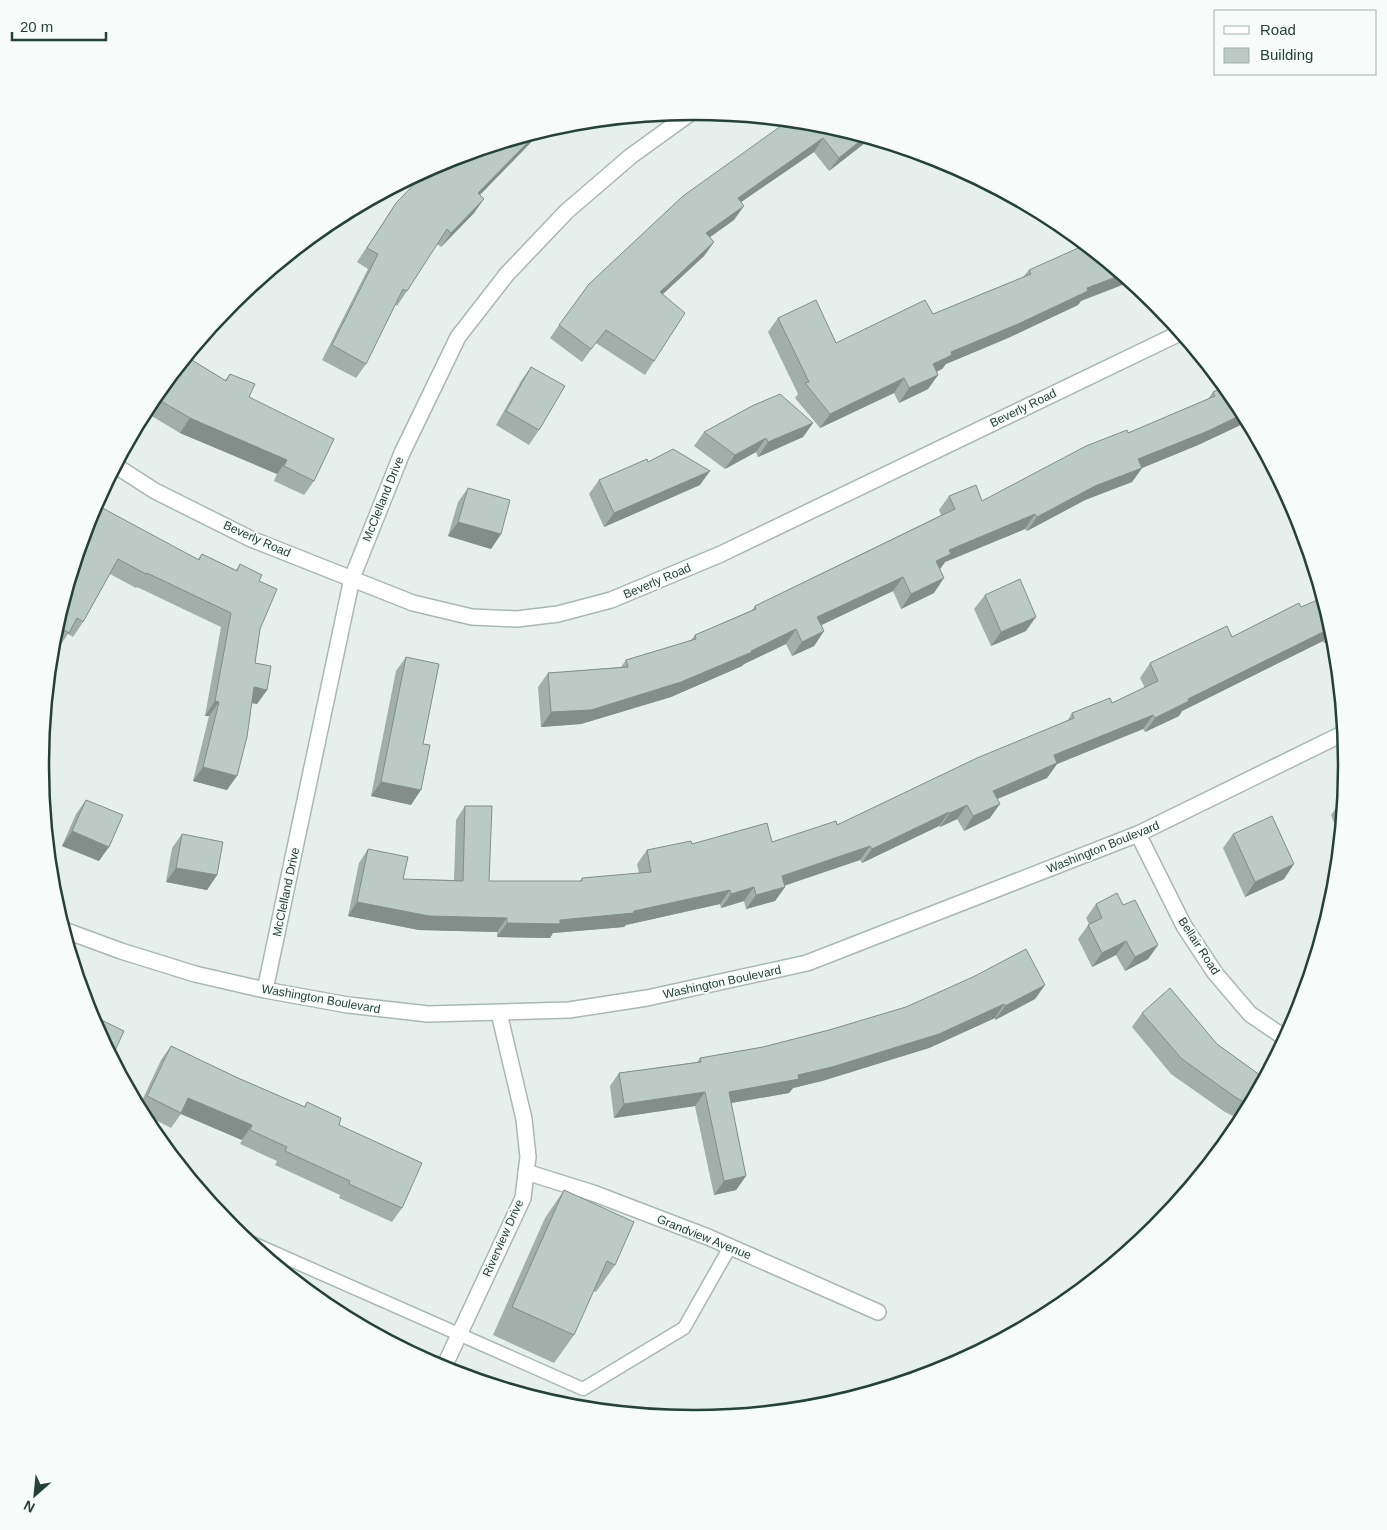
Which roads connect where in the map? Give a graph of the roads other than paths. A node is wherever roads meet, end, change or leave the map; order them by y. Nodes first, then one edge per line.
1 (680, 121) edge
2 (1174, 336) edge
3 (121, 469) edge
4 (352, 578) junction
5 (1337, 736) edge
6 (1138, 834) junction
7 (71, 933) edge
8 (265, 990) junction
9 (499, 1013) junction
10 (1279, 1034) edge
11 (526, 1172) junction
12 (730, 1247) junction
13 (268, 1250) edge
14 (878, 1312) dead end
15 (460, 1334) junction
16 (447, 1361) edge

1 - 4 street, McClelland Drive
2 - 4 street, Beverly Road
3 - 4 street, Beverly Road
4 - 8 street, McClelland Drive
5 - 6 street, Washington Boulevard
6 - 9 street, Washington Boulevard
6 - 10 street, Bellair Road
7 - 8 street, Washington Boulevard
8 - 9 street, Washington Boulevard
9 - 11 street, Riverview Drive
11 - 12 street, Grandview Avenue
11 - 15 street, Riverview Drive
12 - 14 street, Grandview Avenue
12 - 15 lane
13 - 15 lane
15 - 16 street, Riverview Drive

